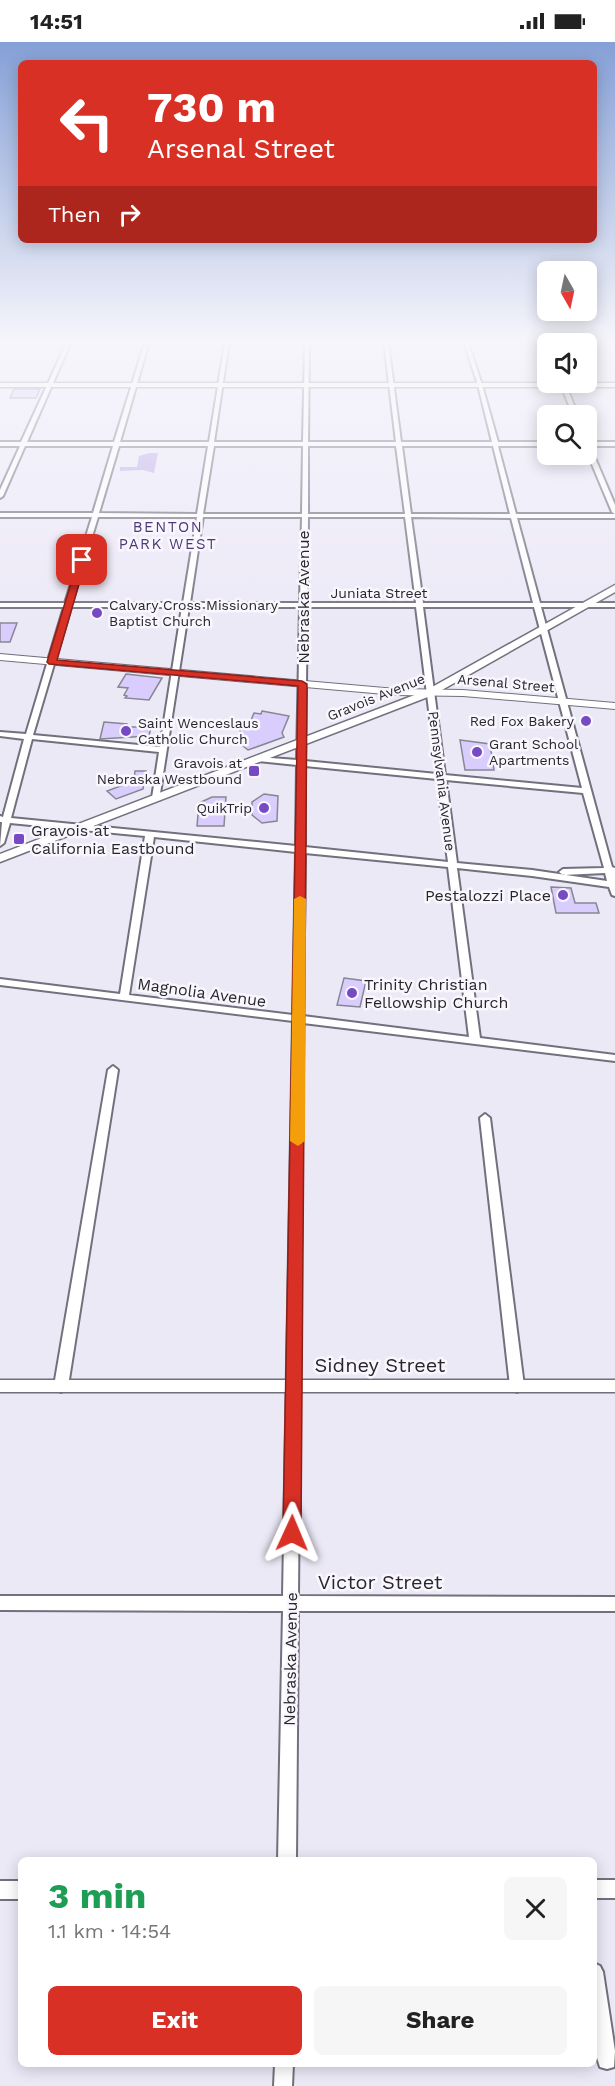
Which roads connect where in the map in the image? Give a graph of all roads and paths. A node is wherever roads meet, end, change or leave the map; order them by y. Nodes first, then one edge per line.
1 (26, 437) edge
2 (119, 437) edge
3 (212, 437) edge
4 (305, 437) edge
5 (398, 437) edge
6 (492, 437) edge
7 (0, 444) edge
8 (23, 444) junction
9 (117, 444) junction
10 (211, 444) junction
11 (305, 444) junction
12 (399, 444) junction
13 (494, 444) junction
14 (537, 444) edge
15 (597, 444) edge
16 (615, 444) edge
17 (595, 465) edge
18 (0, 496) edge
19 (615, 514) edge
20 (0, 515) edge
21 (95, 516) junction
22 (200, 516) junction
23 (304, 516) junction
24 (408, 516) junction
25 (513, 516) junction
26 (615, 588) edge
27 (419, 604) junction
28 (0, 605) edge
29 (69, 605) junction
30 (186, 605) junction
31 (303, 605) junction
32 (537, 605) junction
33 (586, 605) junction
34 (615, 605) edge
35 (543, 629) junction
36 (0, 657) edge
37 (52, 662) junction
38 (175, 673) junction
39 (302, 684) junction
40 (429, 693) junction
41 (562, 701) junction
42 (615, 706) edge
43 (0, 734) edge
44 (29, 736) junction
45 (301, 743) junction
46 (163, 750) junction
47 (258, 759) junction
48 (301, 763) junction
49 (441, 776) junction
50 (587, 791) junction
51 (156, 798) junction
52 (3, 819) edge
53 (80, 827) junction
54 (150, 834) junction
55 (0, 843) edge
56 (300, 850) junction
57 (0, 858) edge
58 (453, 865) junction
59 (612, 870) edge
60 (539, 874) junction
61 (614, 889) edge
62 (0, 982) edge
63 (124, 997) junction
64 (299, 1020) junction
65 (475, 1042) junction
66 (615, 1058) edge
67 (113, 1070) dead end
68 (485, 1118) dead end
69 (0, 1386) edge
70 (61, 1386) junction
71 (294, 1386) junction
72 (517, 1386) junction
73 (615, 1386) edge
74 (0, 1603) edge
75 (291, 1603) junction
76 (615, 1605) edge
77 (287, 1857) edge
78 (597, 1889) edge
79 (615, 1889) edge
80 (0, 1890) edge
81 (18, 1890) edge
82 (597, 1992) edge
83 (607, 2060) dead end
84 (284, 2067) edge
85 (283, 2086) edge

1 - 8 street
2 - 9 street
3 - 10 street
4 - 11 street, Nebraska Avenue
5 - 12 street, Pennsylvania Avenue
6 - 13 street
7 - 8 street
8 - 9 street
8 - 18 street
9 - 10 street
9 - 21 street
10 - 11 street
10 - 22 street
11 - 12 street
11 - 23 street, Nebraska Avenue
12 - 13 street
12 - 24 street, Pennsylvania Avenue
13 - 14 street
13 - 25 street
15 - 16 street
17 - 19 street
19 - 25 street
20 - 21 street
21 - 22 street
21 - 29 street
22 - 23 street
22 - 30 street
23 - 24 street
23 - 31 street, Nebraska Avenue
24 - 25 street
24 - 27 street, Pennsylvania Avenue
25 - 32 street
26 - 33 main road, Gravois Avenue
27 - 31 street, Juniata Street
27 - 32 street, Juniata Street
27 - 40 street, Pennsylvania Avenue
28 - 29 street, Juniata Street
29 - 30 street, Juniata Street
29 - 37 street
30 - 31 street, Juniata Street
30 - 38 street
31 - 39 street, Nebraska Avenue
32 - 33 street, Juniata Street
32 - 35 street
33 - 34 street, Juniata Street
33 - 35 main road, Gravois Avenue
35 - 40 main road, Gravois Avenue
35 - 41 street
36 - 37 main road, Arsenal Street
37 - 38 main road, Arsenal Street
37 - 44 street
38 - 39 main road, Arsenal Street
38 - 46 street
39 - 40 main road, Arsenal Street
39 - 45 street, Nebraska Avenue
40 - 41 main road, Arsenal Street
40 - 45 main road, Gravois Avenue
40 - 49 street, Pennsylvania Avenue
41 - 42 main road, Arsenal Street
41 - 50 street
43 - 44 street
44 - 46 street
44 - 52 street
45 - 47 main road, Gravois Avenue
45 - 48 street, Nebraska Avenue
46 - 51 street
47 - 48 street
47 - 51 main road, Gravois Avenue
48 - 49 street
48 - 56 street, Nebraska Avenue
49 - 50 street
49 - 58 street, Pennsylvania Avenue
50 - 59 street
51 - 53 main road, Gravois Avenue
52 - 53 street
52 - 55 street
53 - 54 street
53 - 57 main road, Gravois Avenue
54 - 56 street
54 - 63 street
56 - 58 street
56 - 64 street, Nebraska Avenue
58 - 60 street
58 - 65 street, Pennsylvania Avenue
59 - 60 street
59 - 61 street
60 - 61 street
62 - 63 street, Magnolia Avenue
63 - 64 street, Magnolia Avenue
64 - 65 street, Magnolia Avenue
64 - 71 street, Nebraska Avenue
65 - 66 street, Magnolia Avenue
67 - 70 street
68 - 72 street
69 - 70 street, Sidney Street
70 - 71 street, Sidney Street
71 - 72 street, Sidney Street
71 - 75 street, Nebraska Avenue
72 - 73 street, Sidney Street
74 - 75 street, Victor Street
75 - 76 street, Victor Street
75 - 77 street, Nebraska Avenue
78 - 79 street
80 - 81 street
82 - 83 street
84 - 85 street

